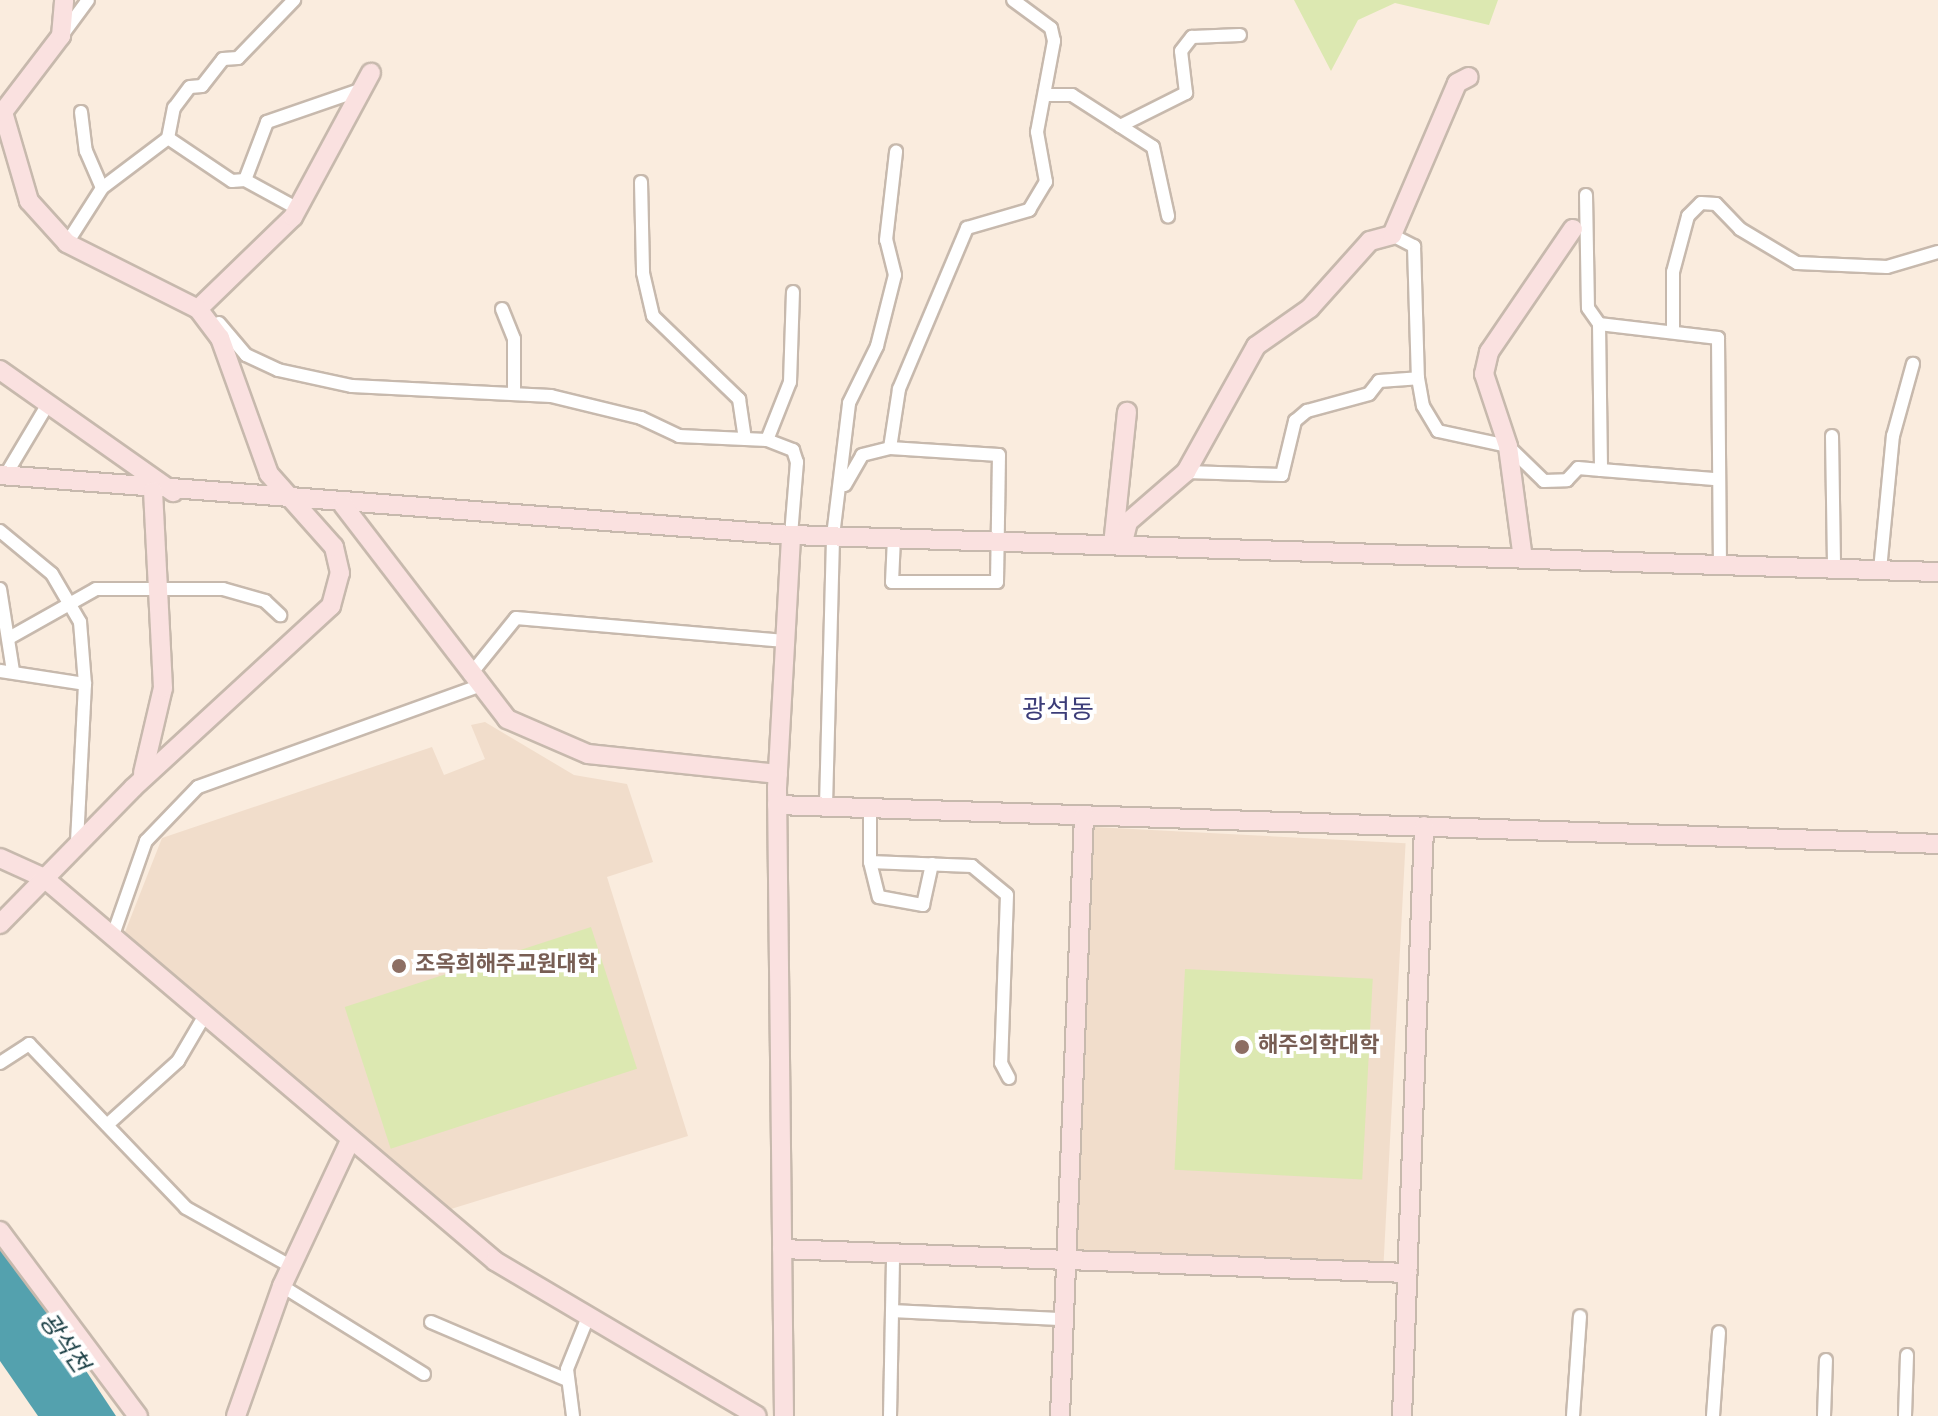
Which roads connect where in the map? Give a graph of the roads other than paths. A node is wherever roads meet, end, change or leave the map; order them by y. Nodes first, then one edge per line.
1 (64, 0) edge
2 (88, 0) edge
3 (294, 0) edge
4 (1013, 0) edge
5 (1240, 35) dead end
6 (61, 36) junction
7 (1469, 77) dead end
8 (367, 81) joint
9 (1047, 95) junction
10 (81, 112) dead end
11 (1120, 126) junction
12 (168, 138) junction
13 (896, 152) dead end
14 (245, 180) junction
15 (641, 182) dead end
16 (102, 188) junction
17 (1586, 195) dead end
18 (298, 209) junction
19 (1168, 216) dead end
20 (1573, 229) dead end
21 (1392, 235) junction
22 (67, 243) junction
23 (1938, 252) edge
24 (793, 292) dead end
25 (201, 307) junction
26 (502, 309) dead end
27 (1599, 324) junction
28 (1673, 332) junction
29 (1913, 364) dead end
30 (0, 370) edge
31 (1418, 378) junction
32 (514, 394) junction
33 (48, 404) junction
34 (1127, 412) dead end
35 (1832, 436) dead end
36 (745, 439) junction
37 (767, 440) junction
38 (1508, 446) junction
39 (890, 448) junction
40 (1601, 470) junction
41 (1186, 472) junction
42 (2, 475) edge
43 (1714, 479) junction
44 (153, 491) junction
45 (175, 494) junction
46 (289, 501) junction
47 (343, 505) junction
48 (0, 531) edge
49 (791, 535) junction
50 (838, 536) junction
51 (894, 538) junction
52 (995, 541) junction
53 (1118, 546) junction
54 (1523, 559) junction
55 (1720, 565) junction
56 (1834, 569) junction
57 (1880, 570) junction
58 (1938, 572) edge
59 (0, 589) edge
60 (156, 589) junction
61 (68, 602) junction
62 (280, 615) dead end
63 (9, 638) junction
64 (785, 641) junction
65 (6, 671) edge
66 (474, 680) junction
67 (85, 684) junction
68 (778, 774) junction
69 (133, 788) junction
70 (777, 805) junction
71 (826, 806) junction
72 (870, 808) junction
73 (1084, 815) junction
74 (1424, 826) junction
75 (77, 843) junction
76 (1938, 844) edge
77 (0, 858) edge
78 (870, 862) junction
79 (932, 864) junction
80 (44, 878) junction
81 (0, 924) edge
82 (113, 935) junction
83 (205, 1015) junction
84 (0, 1063) edge
85 (1009, 1078) dead end
86 (107, 1125) junction
87 (349, 1143) junction
88 (0, 1231) edge
89 (782, 1249) junction
90 (893, 1253) junction
91 (1067, 1260) junction
92 (290, 1266) junction
93 (1408, 1273) junction
94 (282, 1286) junction
95 (892, 1311) junction
96 (1580, 1316) dead end
97 (588, 1317) junction
98 (1064, 1319) junction
99 (431, 1322) dead end
100 (1719, 1332) dead end
101 (1907, 1355) dead end
102 (1826, 1360) dead end
103 (424, 1374) dead end
104 (567, 1380) junction
105 (138, 1416) edge
106 (236, 1416) edge
107 (573, 1416) edge
108 (757, 1416) edge
109 (784, 1416) edge
110 (890, 1416) edge
111 (1060, 1416) edge
112 (1402, 1416) edge
113 (1573, 1416) edge
114 (1713, 1416) edge
115 (1824, 1416) edge
116 (1905, 1416) edge

1 - 6 street
2 - 6 street
3 - 12 street
4 - 9 street
5 - 11 street
6 - 22 street
7 - 21 street
8 - 14 street
8 - 18 street
9 - 11 street
9 - 39 street
10 - 16 street
11 - 19 street
12 - 14 street
12 - 16 street
13 - 50 street
14 - 18 street
15 - 36 street
16 - 22 street
17 - 27 street
18 - 25 street
20 - 38 street
21 - 31 street
21 - 41 street
22 - 25 street
23 - 28 street
24 - 37 street
25 - 32 street
25 - 46 street
26 - 32 street
27 - 28 street
27 - 40 street
28 - 43 street
29 - 57 street
30 - 33 street
31 - 38 street
31 - 41 street
32 - 36 street
33 - 42 street
33 - 45 street
34 - 53 street
35 - 56 street
36 - 37 street
37 - 49 street
38 - 40 street
38 - 54 street
39 - 50 street
39 - 52 street
40 - 43 street
41 - 53 street
42 - 44 street
43 - 55 street
44 - 45 street
44 - 60 street
45 - 46 street
46 - 47 street
46 - 69 street
47 - 49 street
47 - 66 street
48 - 61 street
49 - 50 street
49 - 64 street
50 - 51 street
50 - 71 street
51 - 52 street
51 - 52 street
52 - 53 street
53 - 54 street
54 - 55 street
55 - 56 street
56 - 57 street
57 - 58 street
59 - 63 street
60 - 61 street
60 - 62 street
60 - 69 street
61 - 63 street
61 - 67 street
63 - 65 street
64 - 66 street
64 - 68 street
65 - 67 street
66 - 68 street
66 - 82 street
67 - 75 street
68 - 70 street
69 - 75 street
70 - 71 street
70 - 89 street
71 - 72 street
72 - 73 street
72 - 78 street
73 - 74 street
73 - 91 street
74 - 76 street
74 - 93 street
75 - 80 street
77 - 80 street
78 - 79 street
78 - 79 street
79 - 85 street
80 - 81 street
80 - 82 street
82 - 83 street
83 - 86 street
83 - 87 street
84 - 86 street
86 - 92 street
87 - 92 street
87 - 97 street
88 - 105 street
89 - 90 street
89 - 109 street
90 - 91 street
90 - 95 street
91 - 93 street
91 - 98 street
92 - 94 street
93 - 112 street
94 - 103 street
94 - 106 street
95 - 98 street
95 - 110 street
96 - 113 street
97 - 104 street
97 - 108 street
98 - 111 street
99 - 104 street
100 - 114 street
101 - 116 street
102 - 115 street
104 - 107 street

